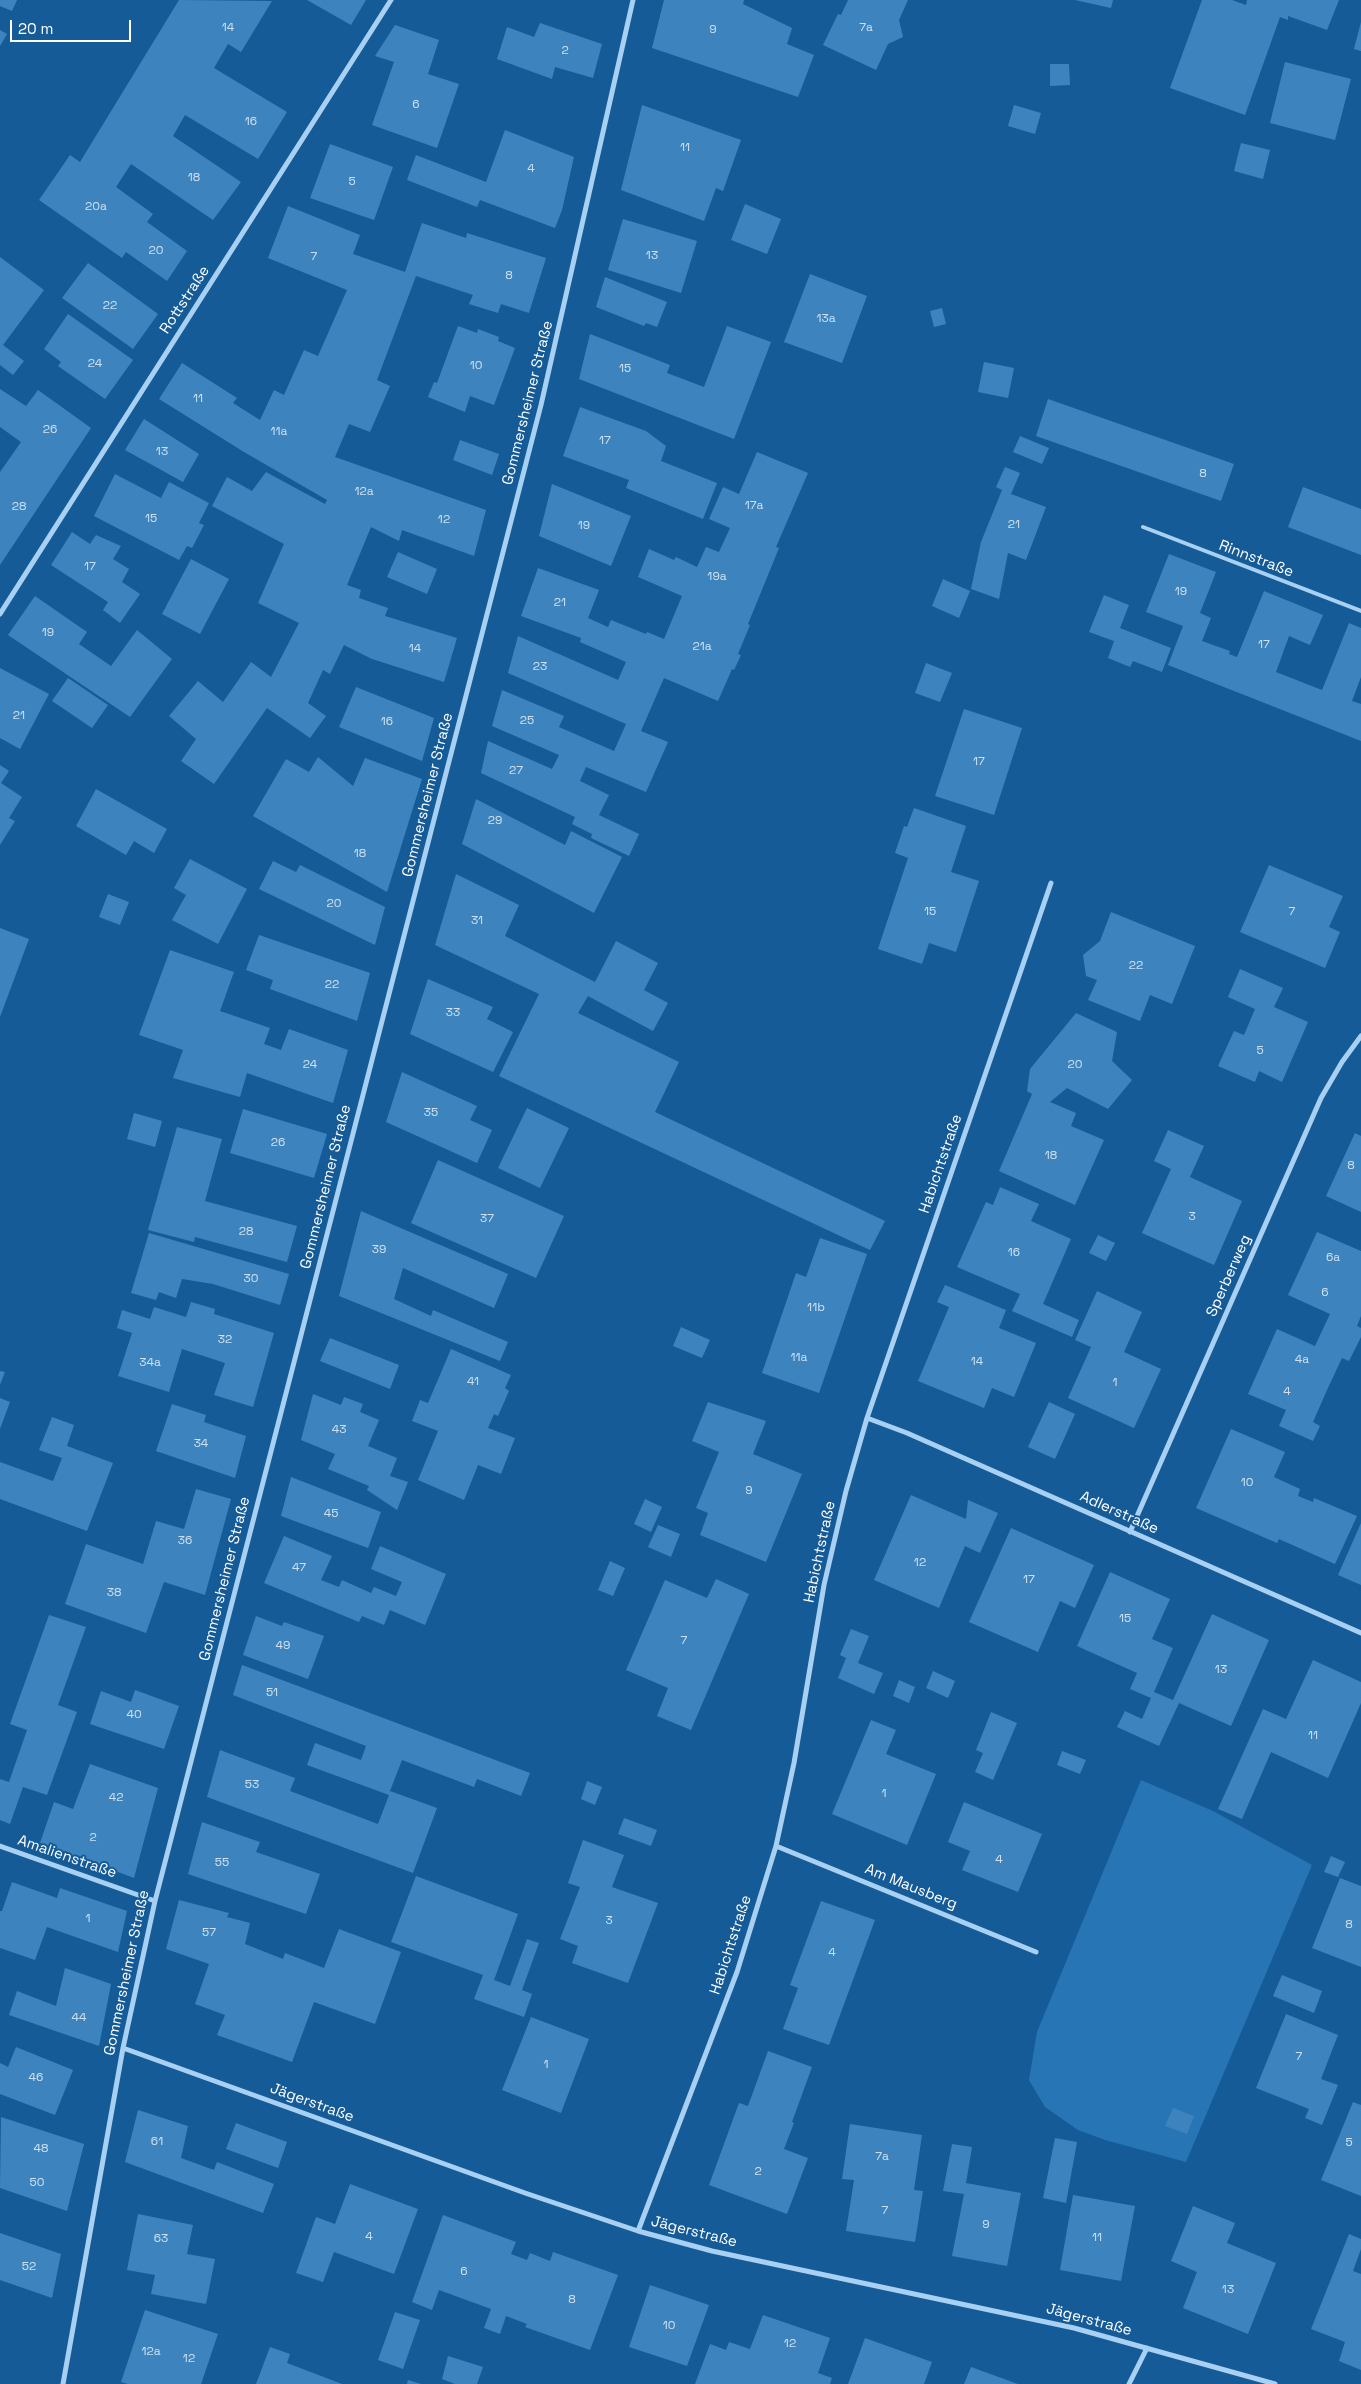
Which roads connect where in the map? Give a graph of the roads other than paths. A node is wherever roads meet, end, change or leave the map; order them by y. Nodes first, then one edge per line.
1 (391, 0) edge
2 (633, 0) edge
3 (1143, 528) dead end
4 (1361, 611) edge
5 (0, 614) edge
6 (1051, 883) dead end
7 (1361, 1036) edge
8 (867, 1418) junction
9 (1130, 1532) junction
10 (1361, 1633) edge
11 (0, 1846) edge
12 (776, 1846) junction
13 (155, 1901) junction
14 (1036, 1952) dead end
15 (123, 2048) junction
16 (638, 2231) junction
17 (1147, 2348) junction
18 (63, 2384) edge
19 (1129, 2384) edge
20 (1275, 2384) edge

1 - 5 street, Rottstraße
2 - 13 street, Gommersheimer Straße
3 - 4 lane, Rinnstraße
6 - 8 street, Habichtstraße
7 - 9 street, Sperberweg
8 - 9 street, Adlerstraße
8 - 12 street, Habichtstraße
9 - 10 street, Adlerstraße
11 - 13 street, Amalienstraße
12 - 14 street, Am Mausberg
12 - 16 street, Habichtstraße
13 - 15 street, Gommersheimer Straße
15 - 16 street, Jägerstraße
15 - 18 street, Gommersheimer Straße
16 - 17 street, Jägerstraße
17 - 19 street
17 - 20 street, Jägerstraße

